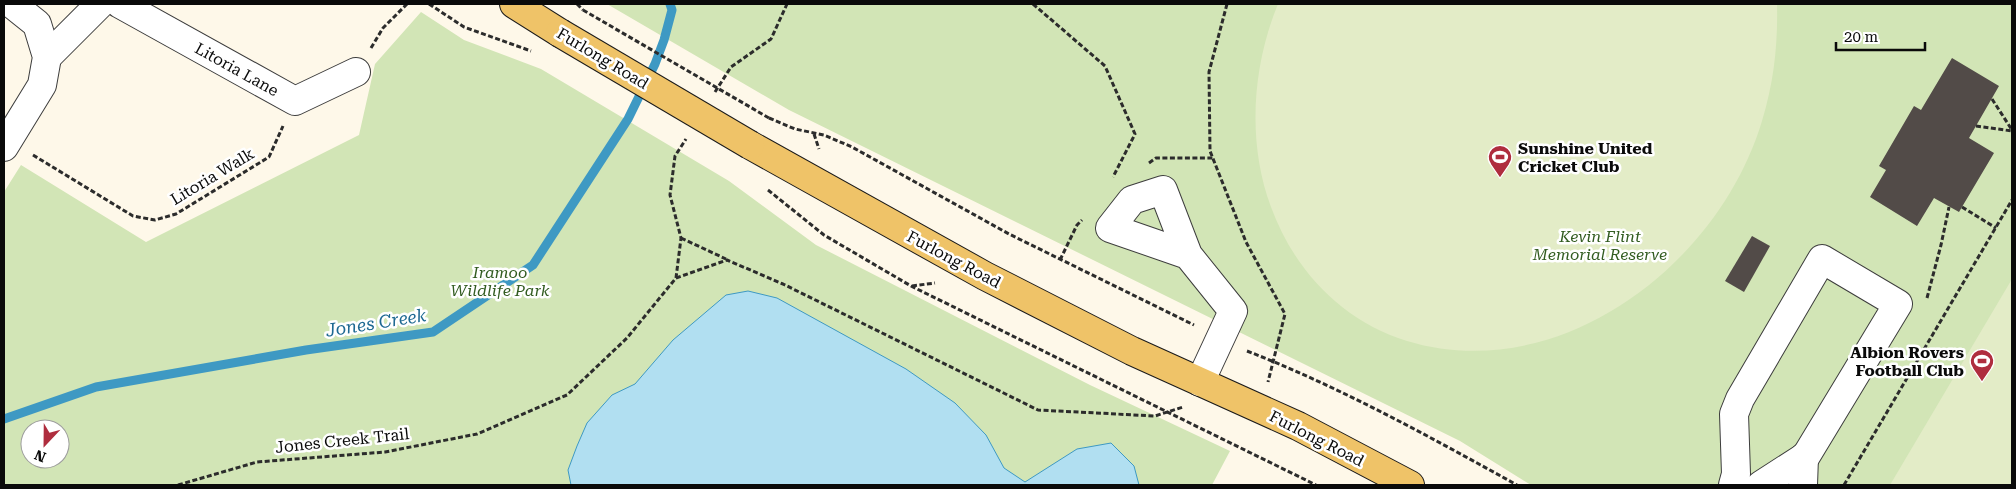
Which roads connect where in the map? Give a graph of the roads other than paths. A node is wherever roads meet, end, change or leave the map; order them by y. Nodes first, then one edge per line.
1 (12, 4) edge
2 (100, 4) edge
3 (120, 4) edge
4 (514, 4) edge
5 (47, 57) junction
6 (356, 72) road end
7 (6, 143) edge
8 (1188, 255) dead end
9 (1200, 382) junction
10 (1736, 446) junction
11 (1804, 457) junction
12 (1775, 481) edge
13 (1410, 485) edge
14 (1733, 485) edge
15 (1803, 485) edge

1 - 5 street
2 - 5 street
3 - 6 street, Litoria Lane
4 - 9 main road, Furlong Road, bridge
5 - 7 street
8 - 9 street
9 - 13 main road, Furlong Road
10 - 11 street
10 - 12 street
10 - 14 street
11 - 12 street
11 - 15 street

